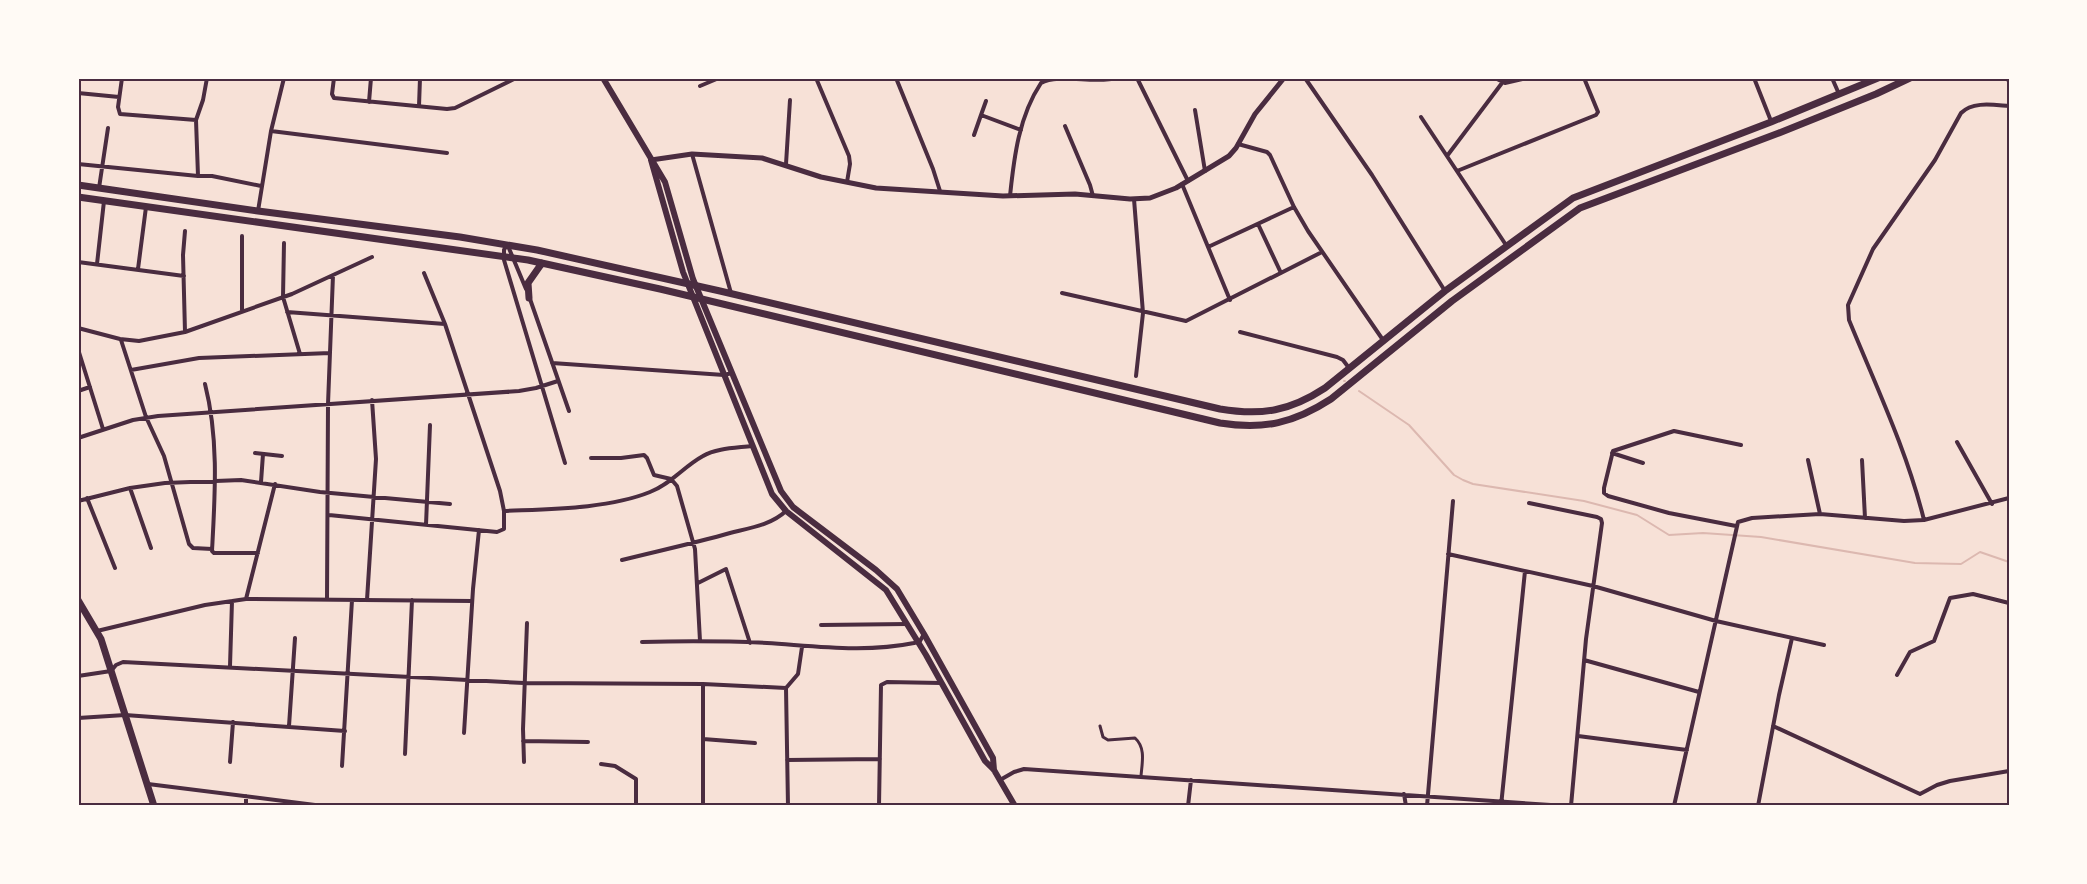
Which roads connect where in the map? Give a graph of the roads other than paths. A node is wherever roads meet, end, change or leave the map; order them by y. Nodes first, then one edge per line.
1 (122, 78) edge
2 (207, 78) edge
3 (284, 78) edge
4 (334, 78) edge
5 (370, 78) edge
6 (420, 78) edge
7 (516, 78) edge
8 (603, 78) edge
9 (719, 78) edge
10 (816, 78) edge
11 (896, 78) edge
12 (1117, 78) edge
13 (1137, 78) edge
14 (1284, 78) edge
15 (1305, 78) edge
16 (1495, 78) edge
17 (1527, 78) edge
18 (1584, 78) edge
19 (1754, 78) edge
20 (1832, 78) edge
21 (1878, 78) edge
22 (1910, 78) edge
23 (1502, 83) junction
24 (700, 86) dead end
25 (78, 93) edge
26 (1839, 94) junction
27 (119, 97) junction
28 (789, 100) dead end
29 (986, 101) dead end
30 (369, 102) junction
31 (418, 106) junction
32 (2009, 106) edge
33 (1195, 110) dead end
34 (981, 115) junction
35 (1421, 117) dead end
36 (196, 120) junction
37 (1771, 122) junction
38 (1065, 126) dead end
39 (108, 128) dead end
40 (271, 130) junction
41 (1021, 130) junction
42 (974, 135) dead end
43 (1238, 144) junction
44 (447, 153) dead end
45 (692, 154) junction
46 (1447, 156) junction
47 (651, 160) junction
48 (78, 164) edge
49 (786, 165) junction
50 (103, 166) junction
51 (1205, 171) junction
52 (1457, 171) junction
53 (198, 176) junction
54 (1185, 182) junction
55 (847, 183) junction
56 (78, 185) edge
57 (261, 186) junction
58 (99, 188) junction
59 (940, 191) junction
60 (1010, 196) junction
61 (1093, 196) junction
62 (78, 197) edge
63 (1134, 199) junction
64 (104, 201) junction
65 (146, 207) junction
66 (1294, 207) junction
67 (258, 211) junction
68 (1258, 224) junction
69 (185, 231) dead end
70 (242, 236) dead end
71 (284, 243) dead end
72 (507, 244) junction
73 (1506, 245) junction
74 (1208, 247) junction
75 (1322, 252) junction
76 (503, 256) junction
77 (372, 257) dead end
78 (514, 258) junction
79 (78, 262) edge
80 (542, 263) junction
81 (97, 264) junction
82 (138, 269) junction
83 (424, 273) dead end
84 (1281, 273) junction
85 (333, 275) junction
86 (184, 276) junction
87 (687, 284) junction
88 (696, 286) junction
89 (1445, 291) junction
90 (731, 293) junction
91 (1062, 293) dead end
92 (283, 297) junction
93 (692, 297) junction
94 (529, 298) junction
95 (702, 300) junction
96 (1230, 300) junction
97 (242, 310) junction
98 (287, 312) junction
99 (1143, 313) junction
100 (332, 316) junction
101 (445, 324) junction
102 (78, 328) edge
103 (185, 332) junction
104 (1240, 332) dead end
105 (120, 339) junction
106 (1384, 340) junction
107 (78, 349) edge
108 (330, 353) junction
109 (300, 354) junction
110 (552, 363) junction
111 (1349, 368) junction
112 (131, 370) junction
113 (732, 373) junction
114 (724, 375) junction
115 (1136, 376) dead end
116 (558, 381) junction
117 (205, 384) dead end
118 (90, 387) junction
119 (542, 387) junction
120 (78, 391) edge
121 (467, 393) junction
122 (372, 400) junction
123 (328, 404) junction
124 (569, 411) dead end
125 (212, 412) junction
126 (146, 417) junction
127 (430, 425) dead end
128 (104, 429) junction
129 (78, 438) edge
130 (1957, 442) dead end
131 (1741, 445) dead end
132 (752, 446) junction
133 (255, 453) dead end
134 (1612, 453) junction
135 (263, 454) junction
136 (282, 456) dead end
137 (591, 458) dead end
138 (1808, 460) dead end
139 (1862, 460) dead end
140 (565, 463) dead end
141 (1643, 463) dead end
142 (215, 480) junction
143 (673, 480) junction
144 (261, 482) junction
145 (171, 483) junction
146 (276, 484) junction
147 (130, 488) junction
148 (329, 493) junction
149 (375, 496) junction
150 (87, 498) junction
151 (2009, 498) edge
152 (78, 501) edge
153 (1453, 501) dead end
154 (427, 502) junction
155 (1529, 503) dead end
156 (450, 504) dead end
157 (1992, 504) junction
158 (504, 511) junction
159 (786, 511) junction
160 (1820, 514) junction
161 (328, 515) junction
162 (1865, 518) junction
163 (373, 519) junction
164 (1924, 520) junction
165 (426, 525) junction
166 (1736, 525) junction
167 (479, 530) junction
168 (693, 543) junction
169 (151, 548) dead end
170 (213, 551) junction
171 (258, 553) junction
172 (1448, 554) junction
173 (622, 560) dead end
174 (115, 568) dead end
175 (1525, 571) junction
176 (698, 583) junction
177 (1593, 586) junction
178 (246, 599) junction
179 (327, 599) junction
180 (78, 600) edge
181 (352, 600) junction
182 (367, 600) junction
183 (412, 600) junction
184 (232, 601) junction
185 (472, 601) junction
186 (2009, 603) edge
187 (1716, 621) junction
188 (527, 623) dead end
189 (908, 624) junction
190 (821, 625) dead end
191 (97, 631) junction
192 (924, 634) junction
193 (295, 638) dead end
194 (1792, 638) junction
195 (700, 641) junction
196 (642, 642) dead end
197 (918, 642) junction
198 (750, 643) junction
199 (1824, 645) dead end
200 (802, 647) junction
201 (1584, 660) junction
202 (230, 666) junction
203 (293, 670) junction
204 (111, 671) junction
205 (348, 674) junction
206 (1897, 675) dead end
207 (78, 676) edge
208 (409, 678) junction
209 (467, 681) junction
210 (524, 683) junction
211 (942, 683) junction
212 (703, 684) junction
213 (786, 688) junction
214 (1700, 692) junction
215 (125, 715) junction
216 (78, 718) edge
217 (232, 722) junction
218 (289, 726) junction
219 (1100, 726) dead end
220 (1773, 726) junction
221 (345, 731) junction
222 (464, 733) dead end
223 (1578, 735) junction
224 (703, 739) junction
225 (523, 741) junction
226 (588, 742) dead end
227 (754, 743) dead end
228 (1687, 750) junction
229 (405, 754) dead end
230 (880, 759) junction
231 (787, 760) junction
232 (230, 762) dead end
233 (525, 762) dead end
234 (601, 764) dead end
235 (342, 766) dead end
236 (994, 770) junction
237 (2009, 771) edge
238 (1141, 776) junction
239 (1000, 780) junction
240 (1191, 780) junction
241 (148, 784) junction
242 (1404, 794) junction
243 (1428, 795) junction
244 (246, 796) junction
245 (1501, 803) edge
246 (703, 804) dead end
247 (154, 806) edge
248 (246, 806) edge
249 (321, 806) edge
250 (636, 806) edge
251 (788, 806) edge
252 (879, 806) edge
253 (1015, 806) edge
254 (1188, 806) edge
255 (1406, 806) edge
256 (1427, 806) edge
257 (1569, 806) edge
258 (1674, 806) edge
259 (1758, 806) edge

1 - 27 street
2 - 36 street
3 - 40 street
4 - 30 street
5 - 30 street
6 - 31 street
7 - 31 street
8 - 47 main road
9 - 24 street
10 - 55 street
11 - 59 street
12 - 41 street
13 - 54 street
14 - 43 street
15 - 89 street
16 - 23 street
17 - 23 street
18 - 52 street
19 - 37 street
20 - 26 street
21 - 26 main road
22 - 95 main road
23 - 46 street
25 - 27 street
26 - 37 main road
27 - 36 street
28 - 49 street
29 - 34 street
30 - 31 street
32 - 164 street
33 - 51 street
34 - 41 street
34 - 42 street
35 - 46 street
36 - 53 street
37 - 73 main road
38 - 61 street
39 - 50 street
40 - 44 street
40 - 57 street
41 - 60 street
43 - 51 street
43 - 66 street
45 - 47 street
45 - 49 street
45 - 90 street
46 - 52 street
47 - 87 main road
47 - 88 main road
48 - 50 street
49 - 55 street
50 - 53 street
50 - 58 street
51 - 54 street
52 - 73 street
53 - 57 street
54 - 63 street
54 - 74 street
55 - 59 street
56 - 58 main road
57 - 67 street
58 - 67 main road
59 - 60 street
60 - 61 street
61 - 63 street
62 - 64 main road
63 - 99 street
64 - 65 main road
64 - 81 street
65 - 76 main road
65 - 82 street
66 - 68 street
66 - 75 street
67 - 72 main road
68 - 74 street
68 - 84 street
69 - 86 street
70 - 97 street
71 - 92 street
72 - 76 street
72 - 78 street
72 - 87 main road
73 - 89 main road
74 - 96 street
75 - 84 street
75 - 106 street
76 - 78 main road
76 - 119 street
77 - 85 street
78 - 80 main road
78 - 94 street
79 - 81 street
80 - 93 main road
80 - 94 main road
81 - 82 street
82 - 86 street
83 - 101 street
84 - 96 street
85 - 92 street
85 - 100 street
86 - 103 street
87 - 88 main road
87 - 93 main road
88 - 90 main road
88 - 95 main road
89 - 106 main road
90 - 111 main road
91 - 99 street
92 - 97 street
92 - 98 street
93 - 95 main road
93 - 114 main road
94 - 110 street
95 - 113 main road
96 - 99 street
97 - 103 street
98 - 100 street
98 - 109 street
99 - 115 street
100 - 101 street
100 - 108 street
101 - 121 street
102 - 105 street
103 - 105 street
104 - 111 street
105 - 112 street
106 - 111 main road
107 - 118 street
108 - 109 street
108 - 123 street
109 - 112 street
110 - 114 street
110 - 116 street
112 - 126 street
113 - 114 street
113 - 192 main road
114 - 132 main road
116 - 119 street
116 - 124 street
117 - 125 street
118 - 120 street
118 - 128 street
119 - 121 street
119 - 140 street
121 - 122 street
121 - 158 street
122 - 123 street
122 - 149 street
123 - 125 street
123 - 148 street
125 - 126 street
125 - 142 street
126 - 128 street
126 - 145 street
127 - 154 street
128 - 129 street
130 - 157 street
131 - 134 street
132 - 143 street
132 - 159 main road
133 - 135 street
134 - 141 street
134 - 166 street
135 - 136 street
135 - 144 street
137 - 143 street
138 - 160 street
139 - 162 street
142 - 144 street
142 - 145 street
142 - 170 street
143 - 158 street
143 - 168 street
144 - 146 street
145 - 147 street
145 - 170 street
146 - 148 street
146 - 171 street
147 - 150 street
147 - 169 street
148 - 149 street
148 - 161 street
149 - 154 street
149 - 163 street
150 - 152 street
150 - 174 street
151 - 157 street
153 - 172 street
154 - 156 street
154 - 165 street
155 - 177 street
157 - 164 street
158 - 167 street
159 - 168 street
159 - 189 main road
160 - 162 street
160 - 166 street
161 - 163 street
161 - 179 street
162 - 164 street
163 - 165 street
163 - 182 street
165 - 167 street
166 - 187 street
167 - 185 street
168 - 173 street
168 - 176 street
170 - 171 street
171 - 178 street
172 - 175 street
172 - 243 street
175 - 177 street
175 - 245 street
176 - 195 street
176 - 198 street
177 - 187 street
177 - 201 street
178 - 179 street
178 - 184 street
179 - 181 street
180 - 191 main road
181 - 182 street
181 - 205 street
182 - 183 street
183 - 185 street
183 - 208 street
184 - 191 street
184 - 202 street
185 - 209 street
186 - 206 street
187 - 194 street
187 - 214 street
188 - 210 street
189 - 190 street
189 - 197 main road
191 - 204 main road
192 - 197 street
192 - 236 main road
193 - 203 street
194 - 199 street
194 - 220 street
195 - 196 street
195 - 198 street
197 - 200 street
197 - 211 main road
198 - 200 street
200 - 213 street
201 - 214 street
201 - 223 street
202 - 203 street
202 - 204 street
203 - 205 street
203 - 218 street
204 - 207 street
204 - 215 main road
205 - 208 street
205 - 221 street
208 - 209 street
208 - 229 street
209 - 210 street
209 - 222 street
210 - 212 street
210 - 225 street
211 - 230 street
211 - 236 main road
212 - 213 street
212 - 224 street
213 - 231 street
214 - 228 street
215 - 216 street
215 - 217 street
215 - 241 main road
217 - 218 street
217 - 232 street
218 - 221 street
219 - 238 street
220 - 237 street
220 - 259 street
221 - 235 street
223 - 228 street
223 - 257 street
224 - 227 street
224 - 246 street
225 - 226 street
225 - 233 street
228 - 258 street
230 - 231 street
230 - 252 street
231 - 251 street
234 - 250 street
236 - 239 main road
238 - 239 street
238 - 240 street
239 - 253 main road
240 - 242 street
240 - 254 street
241 - 244 street
241 - 247 main road
242 - 243 street
242 - 255 street
243 - 245 street
243 - 256 street
244 - 248 street
244 - 249 street
245 - 257 street

